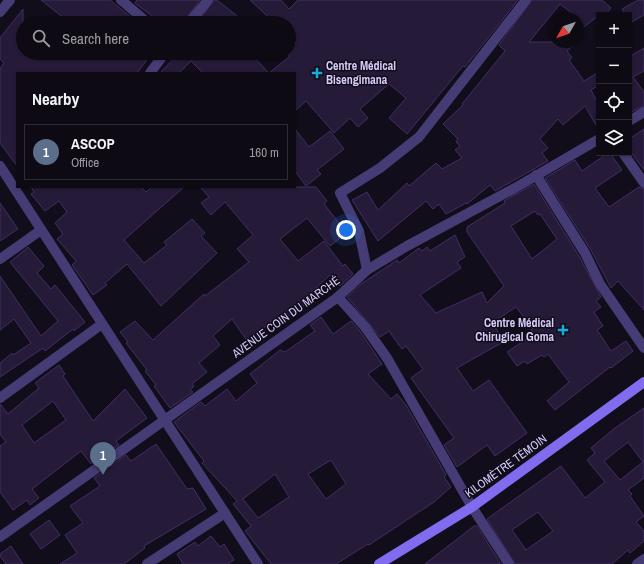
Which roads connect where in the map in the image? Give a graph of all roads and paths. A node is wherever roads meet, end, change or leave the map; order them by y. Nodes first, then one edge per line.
1 (10, 0) edge
2 (121, 0) edge
3 (208, 0) edge
4 (526, 0) edge
5 (0, 12) edge
6 (140, 16) edge
7 (195, 16) edge
8 (160, 60) edge
9 (151, 72) edge
10 (644, 112) edge
11 (631, 120) edge
12 (596, 141) edge
13 (625, 156) edge
14 (0, 166) edge
15 (536, 175) junction
16 (644, 183) edge
17 (41, 230) junction
18 (0, 259) edge
19 (367, 270) junction
20 (338, 297) junction
21 (102, 324) junction
22 (644, 348) edge
23 (644, 382) edge
24 (0, 398) edge
25 (164, 421) junction
26 (472, 507) junction
27 (225, 513) junction
28 (0, 537) edge
29 (644, 558) edge
30 (147, 564) edge
31 (258, 564) edge
32 (379, 564) edge
33 (509, 564) edge
34 (637, 564) edge

1 - 5 street
2 - 6 street
3 - 7 street
4 - 19 street
8 - 9 street
10 - 11 street
12 - 15 street, AVENUE COIN DU MARCHÉ
13 - 16 street
14 - 17 street
15 - 19 street, AVENUE COIN DU MARCHÉ
15 - 22 street
17 - 18 street
17 - 21 street
19 - 20 street, AVENUE COIN DU MARCHÉ
20 - 25 street, AVENUE COIN DU MARCHÉ
20 - 26 street
21 - 24 street
21 - 25 street
23 - 26 main road, KILOMÈTRE TÉMOIN
25 - 27 street
25 - 28 street, AVENUE COIN DU MARCHÉ
26 - 32 main road, KILOMÈTRE TÉMOIN
26 - 33 street
27 - 30 street
27 - 31 street
29 - 34 street

